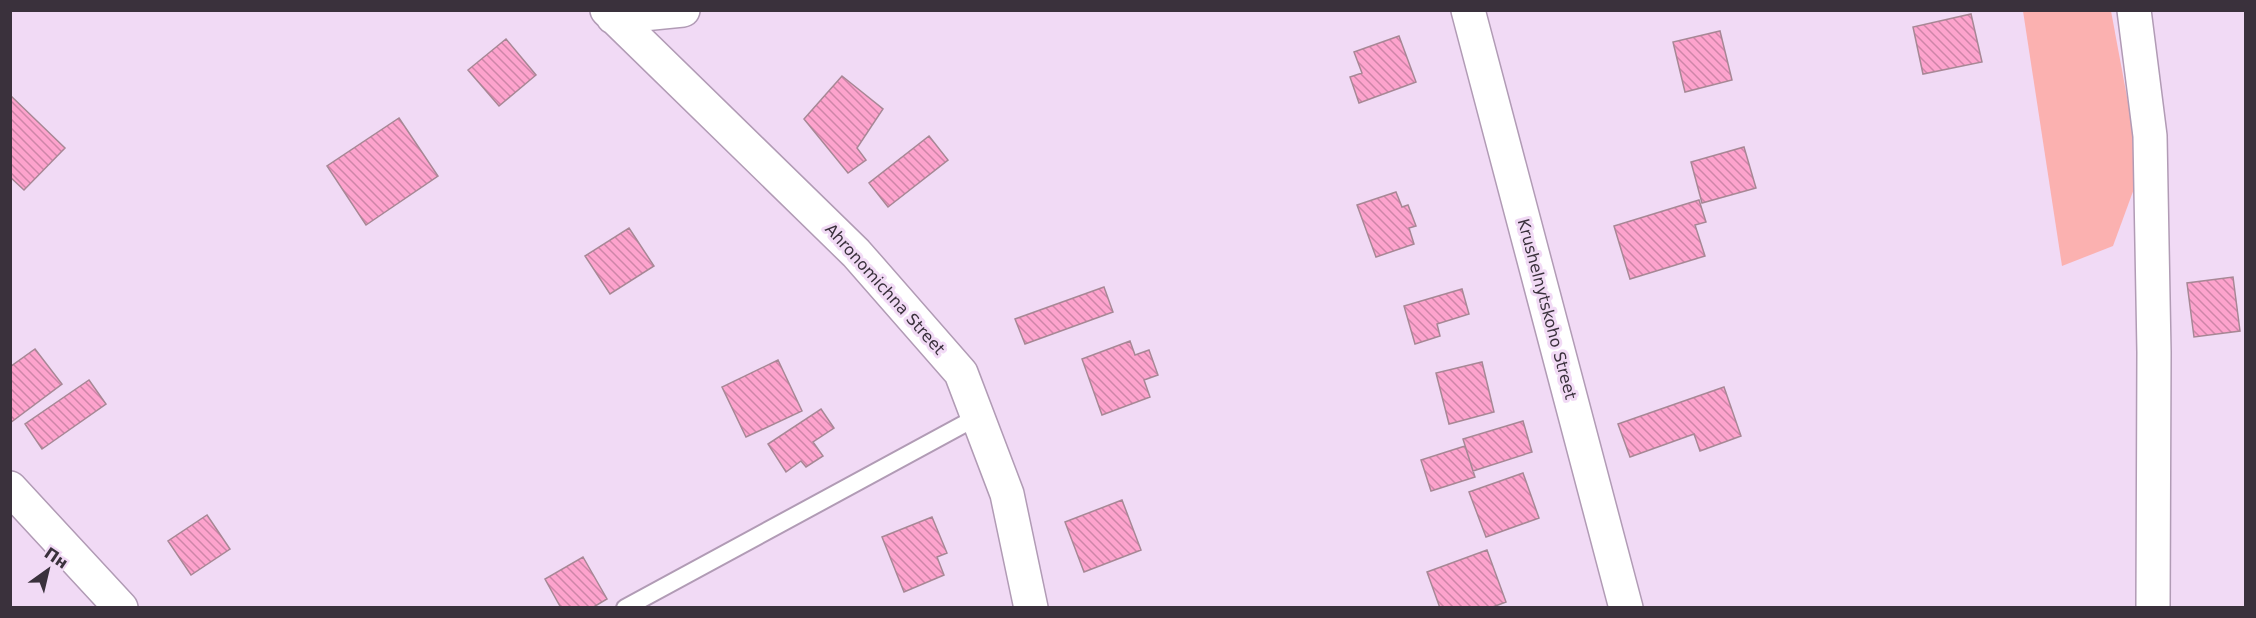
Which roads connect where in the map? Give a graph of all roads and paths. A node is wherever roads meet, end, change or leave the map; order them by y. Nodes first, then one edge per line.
1 (683, 10) edge
2 (1468, 10) edge
3 (2134, 10) edge
4 (610, 14) edge
5 (977, 417) junction
6 (10, 488) edge
7 (121, 608) edge
8 (625, 608) edge
9 (1031, 608) edge
10 (1626, 608) edge
11 (2153, 608) edge

1 - 4 street
2 - 10 street, Krushelnytskoho Street
3 - 11 street
4 - 5 street, Ahronomichna Street
5 - 8 lane
5 - 9 street, Ahronomichna Street
6 - 7 street

